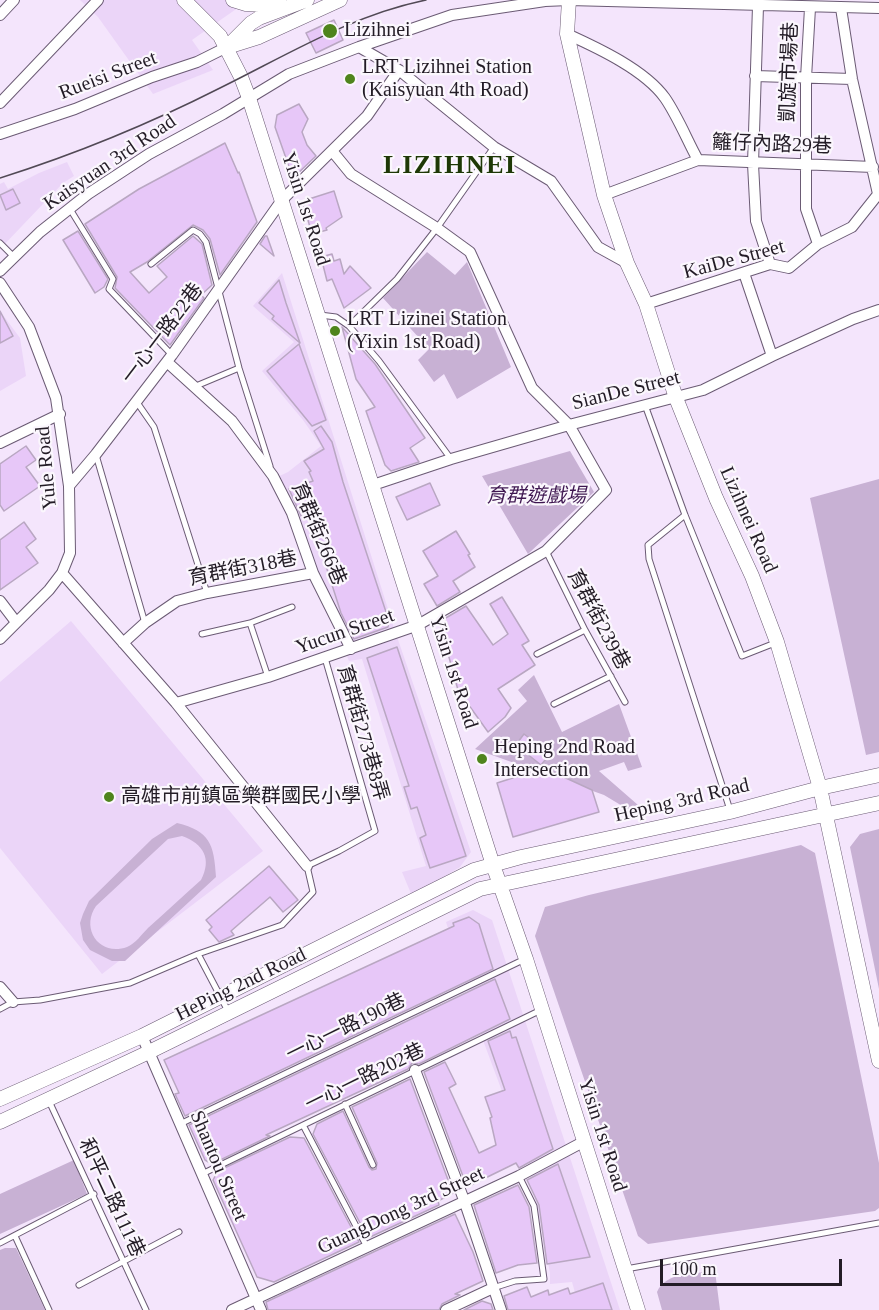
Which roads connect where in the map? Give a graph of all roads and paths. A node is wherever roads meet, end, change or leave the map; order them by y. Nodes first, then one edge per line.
1 (14, 0) edge
2 (98, 0) edge
3 (184, 0) edge
4 (232, 0) edge
5 (307, 0) edge
6 (340, 0) edge
7 (569, 0) edge
8 (758, 6) junction
9 (287, 7) junction
10 (810, 8) junction
11 (841, 8) junction
12 (879, 8) edge
13 (0, 15) edge
14 (567, 34) junction
15 (227, 47) junction
16 (360, 47) junction
17 (399, 70) junction
18 (756, 76) junction
19 (806, 78) junction
20 (852, 79) junction
21 (249, 98) junction
22 (0, 103) edge
23 (0, 134) edge
24 (494, 147) junction
25 (333, 152) junction
26 (698, 160) junction
27 (753, 164) junction
28 (807, 165) junction
29 (873, 167) junction
30 (879, 194) edge
31 (604, 195) junction
32 (282, 200) junction
33 (70, 208) junction
34 (437, 228) junction
35 (0, 243) edge
36 (818, 244) junction
37 (14, 257) junction
38 (627, 263) junction
39 (151, 264) dead end
40 (770, 264) junction
41 (0, 271) edge
42 (744, 273) junction
43 (0, 283) edge
44 (219, 288) junction
45 (646, 304) junction
46 (879, 310) edge
47 (318, 315) junction
48 (349, 326) junction
49 (772, 356) junction
50 (170, 358) junction
51 (239, 368) junction
52 (196, 386) junction
53 (676, 398) junction
54 (136, 400) junction
55 (645, 405) junction
56 (60, 414) junction
57 (569, 425) junction
58 (0, 443) edge
59 (96, 454) junction
60 (451, 459) junction
61 (273, 476) junction
62 (373, 485) junction
63 (69, 486) junction
64 (685, 515) junction
65 (546, 551) junction
66 (62, 573) junction
67 (313, 573) junction
68 (207, 593) junction
69 (0, 601) edge
70 (292, 607) dead end
71 (16, 622) junction
72 (145, 623) junction
73 (250, 624) junction
74 (418, 626) junction
75 (585, 630) junction
76 (202, 634) dead end
77 (0, 639) edge
78 (777, 642) junction
79 (123, 643) junction
80 (351, 649) junction
81 (537, 654) dead end
82 (324, 657) junction
83 (611, 676) junction
84 (267, 677) junction
85 (625, 702) dead end
86 (176, 703) junction
87 (554, 704) dead end
88 (879, 775) edge
89 (820, 788) junction
90 (879, 803) edge
91 (730, 812) junction
92 (825, 814) junction
93 (493, 865) junction
94 (307, 866) junction
95 (500, 885) junction
96 (198, 954) junction
97 (526, 958) junction
98 (0, 987) edge
99 (220, 998) junction
100 (13, 1002) junction
101 (0, 1009) edge
102 (542, 1010) junction
103 (228, 1013) junction
104 (142, 1036) junction
105 (149, 1052) junction
106 (879, 1061) edge
107 (414, 1070) junction
108 (0, 1099) edge
109 (49, 1099) junction
110 (345, 1104) junction
111 (0, 1122) edge
112 (180, 1124) junction
113 (303, 1125) junction
114 (583, 1142) junction
115 (373, 1165) dead end
116 (202, 1174) junction
117 (519, 1176) junction
118 (94, 1194) junction
119 (464, 1200) junction
120 (879, 1223) edge
121 (179, 1232) dead end
122 (15, 1236) junction
123 (0, 1243) edge
124 (367, 1246) junction
125 (124, 1261) junction
126 (624, 1269) junction
127 (79, 1285) dead end
128 (493, 1288) junction
129 (256, 1298) junction
130 (49, 1310) edge
131 (146, 1310) edge
132 (232, 1310) edge
133 (261, 1310) edge
134 (446, 1310) edge
135 (501, 1310) edge
136 (638, 1310) edge

1 - 13 street
2 - 22 street
3 - 15 street, Yisin 1st Road
4 - 9 street
5 - 9 street
6 - 15 street
7 - 8 street, Kaisyuan 3rd Road
7 - 14 street, Lizihnei Road
7 - 16 street, Kaisyuan 3rd Road
8 - 10 street, Kaisyuan 3rd Road
8 - 18 street, 凱旋市場巷
9 - 15 street
10 - 11 street, Kaisyuan 3rd Road
10 - 19 street, 凱旋市場巷
11 - 12 street, Kaisyuan 3rd Road
11 - 20 street
14 - 26 street
14 - 31 street, Lizihnei Road
15 - 21 street, Yisin 1st Road
15 - 23 street, Rueisi Street
16 - 17 street
16 - 21 street, Kaisyuan 3rd Road
17 - 24 street
17 - 25 street, 一心一路22巷
18 - 19 street
18 - 27 street, 凱旋市場巷
19 - 20 street
19 - 28 street, 凱旋市場巷
20 - 29 street
21 - 32 street, Yisin 1st Road
21 - 33 street, Kaisyuan 3rd Road
24 - 34 lane
24 - 38 street
25 - 32 street, 一心一路22巷
25 - 34 street, Yucun Street
26 - 27 street, 籬仔內路29巷
26 - 31 street, 籬仔內路29巷
27 - 28 street, 籬仔內路29巷
27 - 40 street, 凱旋市場巷
28 - 29 street, 籬仔內路29巷
28 - 36 street, 凱旋市場巷
29 - 30 street
30 - 36 street, KaiDe Street
31 - 38 street, Lizihnei Road
32 - 44 street, 一心一路22巷
32 - 47 street, Yisin 1st Road
33 - 37 street, Kaisyuan 3rd Road
33 - 50 lane
34 - 48 lane
34 - 57 street, Yucun Street
35 - 37 lane
36 - 40 street, KaiDe Street
37 - 41 street, Kaisyuan 3rd Road
38 - 45 street, Lizihnei Road
39 - 44 lane
40 - 42 street, KaiDe Street
42 - 45 street, KaiDe Street
42 - 49 street
43 - 56 street, Yule Road
44 - 50 street, 一心一路22巷
44 - 51 lane
45 - 53 street, Lizihnei Road
46 - 49 street, SianDe Street
47 - 48 lane
47 - 62 street, Yisin 1st Road
48 - 60 lane
49 - 53 street, SianDe Street
50 - 52 street, 育群街266巷
50 - 54 street, 一心一路22巷
51 - 52 lane
51 - 61 lane
52 - 61 street, 育群街266巷
53 - 55 street, SianDe Street
53 - 78 street, Lizihnei Road
54 - 59 street, 一心一路22巷
54 - 68 lane
55 - 57 street, SianDe Street
55 - 64 lane
56 - 58 street
56 - 63 street, Yule Road
57 - 60 street, SianDe Street
57 - 65 street, Yucun Street
59 - 63 street, 一心一路22巷
59 - 72 lane
60 - 62 street, SianDe Street
61 - 67 street, 育群街266巷
62 - 74 street, Yisin 1st Road
63 - 66 street, Yule Road
64 - 78 lane
64 - 91 lane
65 - 74 street, Yucun Street
65 - 75 lane, 育群街239巷
66 - 71 street, Yule Road
66 - 79 street
67 - 68 street, 育群街318巷
67 - 80 street, 育群街266巷
68 - 72 street, 育群街318巷
69 - 71 street
70 - 73 lane
71 - 77 street, Yule Road
72 - 79 street, 育群街318巷
73 - 76 lane
73 - 84 lane
74 - 80 street, Yucun Street
74 - 93 street, Yisin 1st Road
75 - 81 lane
75 - 83 lane, 育群街239巷
78 - 89 street, Lizihnei Road
79 - 86 street
80 - 82 street, Yucun Street
82 - 84 street, Yucun Street
82 - 94 lane, 育群街273巷8弄
83 - 85 lane, 育群街239巷
83 - 87 lane
84 - 86 street, Yucun Street
86 - 94 street
88 - 89 street, Heping 3rd Road
89 - 91 street, Heping 3rd Road
89 - 92 street, Lizihnei Road
90 - 92 street
91 - 93 street, Heping 3rd Road
92 - 95 street
92 - 106 street, Lizihnei Road
93 - 95 street, Yisin 1st Road
93 - 99 street, HePing 2nd Road
94 - 96 lane
95 - 97 street, Yisin 1st Road
95 - 103 street, HePing 2nd Road
96 - 99 lane
96 - 100 lane
97 - 102 street, Yisin 1st Road
97 - 112 lane, 一心一路190巷
98 - 100 street
99 - 103 lane
99 - 104 street, HePing 2nd Road
100 - 101 lane
102 - 107 lane, 一心一路202巷
102 - 114 street, Yisin 1st Road
103 - 105 street, HePing 2nd Road
104 - 105 street, Shantou Street
104 - 108 street, HePing 2nd Road
105 - 109 street, HePing 2nd Road
105 - 112 street, Shantou Street
107 - 110 lane, 一心一路202巷
107 - 119 street
109 - 111 street, HePing 2nd Road
109 - 118 lane, 和平二路111巷
110 - 113 lane, 一心一路202巷
110 - 115 lane
112 - 116 street, Shantou Street
113 - 116 lane, 一心一路202巷
113 - 124 lane
114 - 117 street, GuangDong 3rd Street
114 - 126 street, Yisin 1st Road
116 - 129 street, Shantou Street
117 - 119 street, GuangDong 3rd Street
117 - 128 lane
118 - 122 lane
118 - 125 lane, 和平二路111巷
119 - 124 street, GuangDong 3rd Street
119 - 128 street
120 - 126 lane
121 - 125 lane
122 - 123 lane
122 - 130 lane
124 - 129 street, GuangDong 3rd Street
125 - 127 lane
125 - 131 lane, 和平二路111巷
126 - 136 street, Yisin 1st Road
128 - 134 street
128 - 135 street
129 - 132 street, GuangDong 3rd Street
129 - 133 street, Shantou Street

